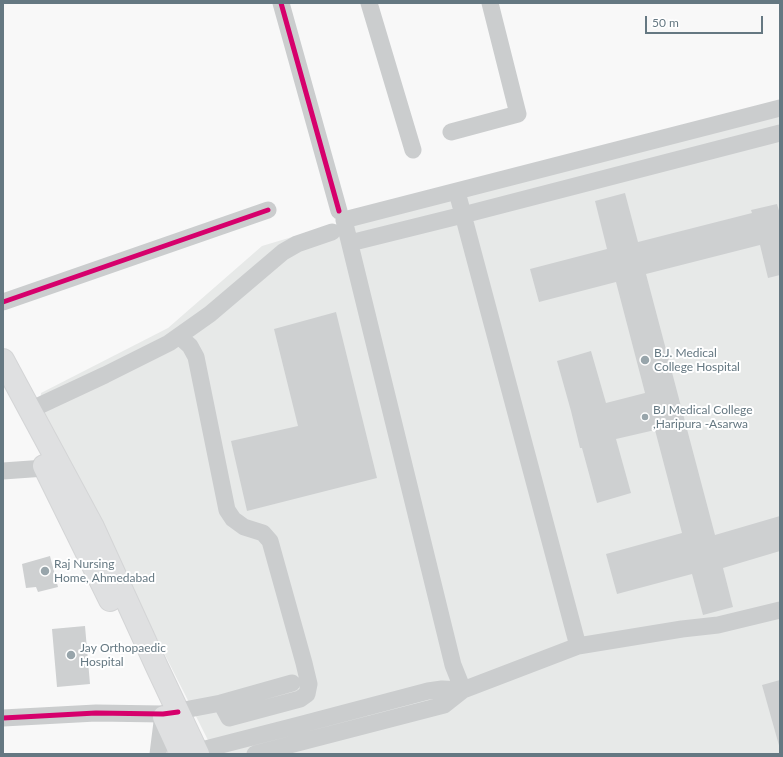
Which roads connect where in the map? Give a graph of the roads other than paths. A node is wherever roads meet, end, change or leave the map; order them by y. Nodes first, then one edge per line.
1 (281, 3) edge
2 (369, 3) edge
3 (490, 3) edge
4 (780, 108) edge
5 (451, 132) dead end
6 (780, 133) edge
7 (413, 150) dead end
8 (457, 192) junction
9 (268, 210) dead end
10 (463, 215) junction
11 (338, 221) junction
12 (350, 243) junction
13 (3, 302) edge
14 (179, 336) junction
15 (3, 360) edge
16 (3, 393) edge
17 (30, 410) junction
18 (45, 468) junction
19 (3, 471) edge
20 (780, 610) edge
21 (578, 646) junction
22 (292, 683) dead end
23 (463, 690) junction
24 (221, 703) junction
25 (170, 713) junction
26 (3, 718) edge
27 (190, 753) edge
28 (158, 754) edge
29 (255, 754) edge

1 - 11 street
2 - 7 street
3 - 5 street
4 - 8 street
6 - 10 street
8 - 10 street
8 - 11 street
9 - 13 street
10 - 12 street
10 - 21 street
11 - 12 street
11 - 14 street
12 - 23 street
14 - 17 street
14 - 24 street
15 - 17 main road
16 - 18 main road
17 - 25 main road
18 - 19 street
18 - 25 main road
20 - 21 street
21 - 23 street
22 - 24 street
23 - 27 street
23 - 29 street
24 - 25 street
25 - 26 street
25 - 27 main road
25 - 28 street

